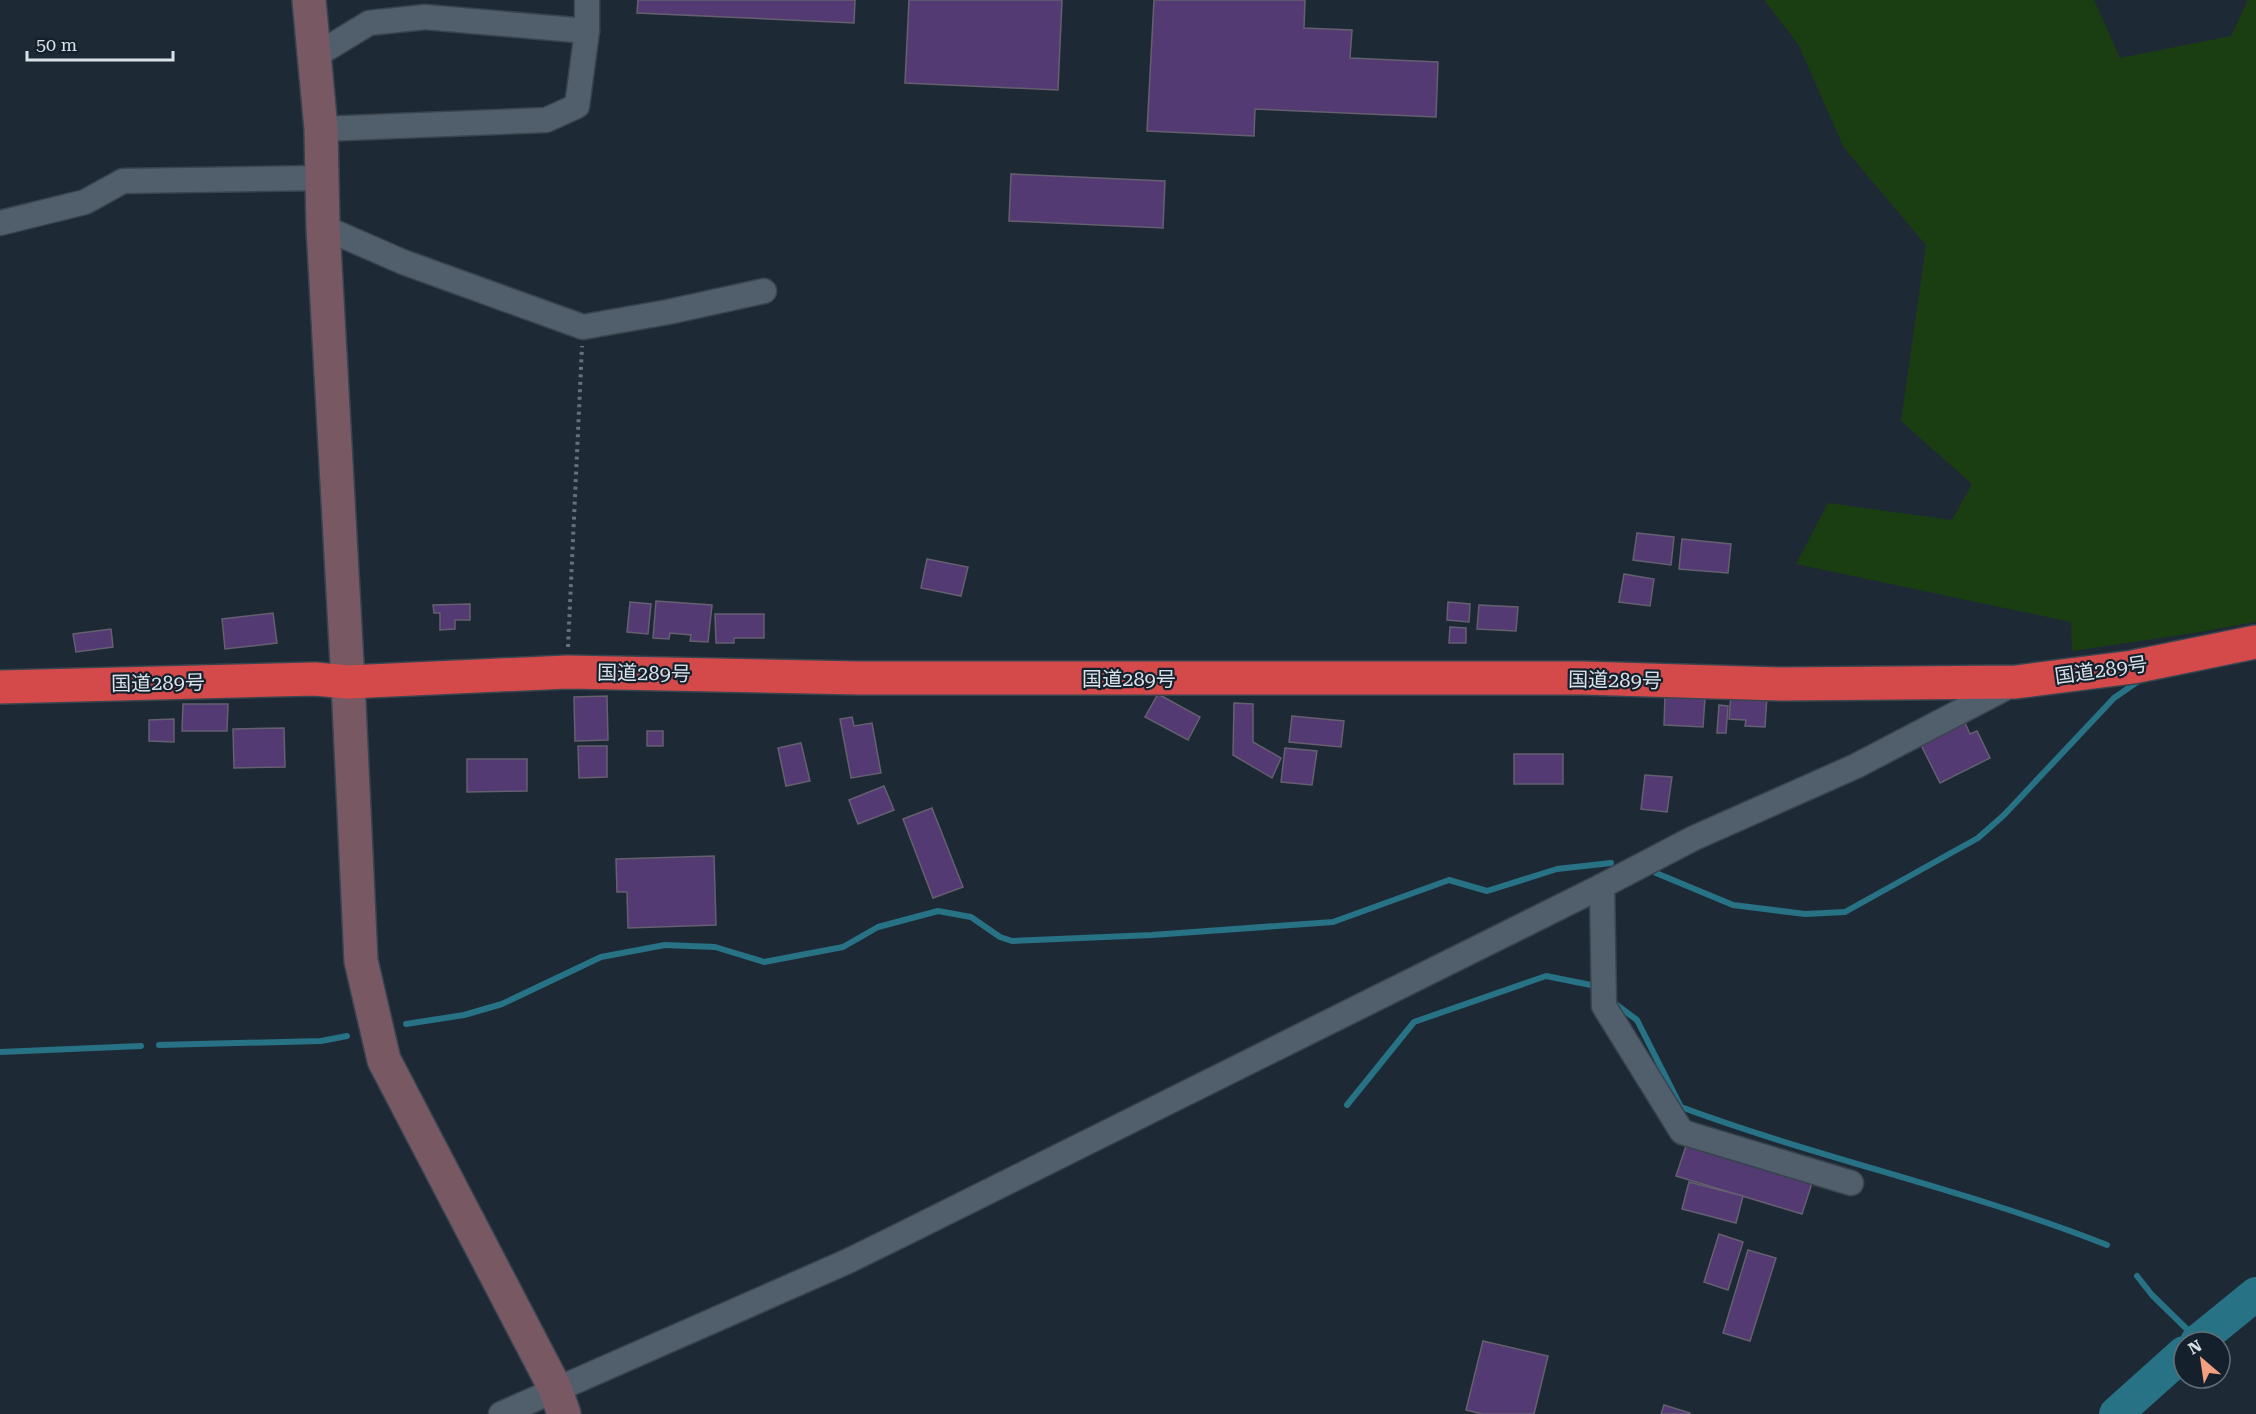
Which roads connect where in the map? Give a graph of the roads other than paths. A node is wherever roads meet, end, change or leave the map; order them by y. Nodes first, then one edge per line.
1 (309, 0) edge
2 (587, 0) edge
3 (587, 31) junction
4 (315, 56) junction
5 (321, 129) junction
6 (321, 178) junction
7 (0, 223) edge
8 (323, 227) junction
9 (765, 291) dead end
10 (2256, 642) edge
11 (348, 682) junction
12 (2016, 682) junction
13 (0, 687) edge
14 (1602, 886) junction
15 (1851, 1183) dead end
16 (559, 1401) edge
17 (501, 1414) edge

1 - 4 street
2 - 3 street
3 - 4 street
3 - 5 street
4 - 5 street
5 - 6 street
6 - 7 street
6 - 8 street
8 - 9 street
8 - 11 street
10 - 12 highway, 国道289号
11 - 12 highway, 国道289号
11 - 13 highway, 国道289号
11 - 16 street
12 - 14 street
14 - 15 street
14 - 16 street
16 - 17 street

